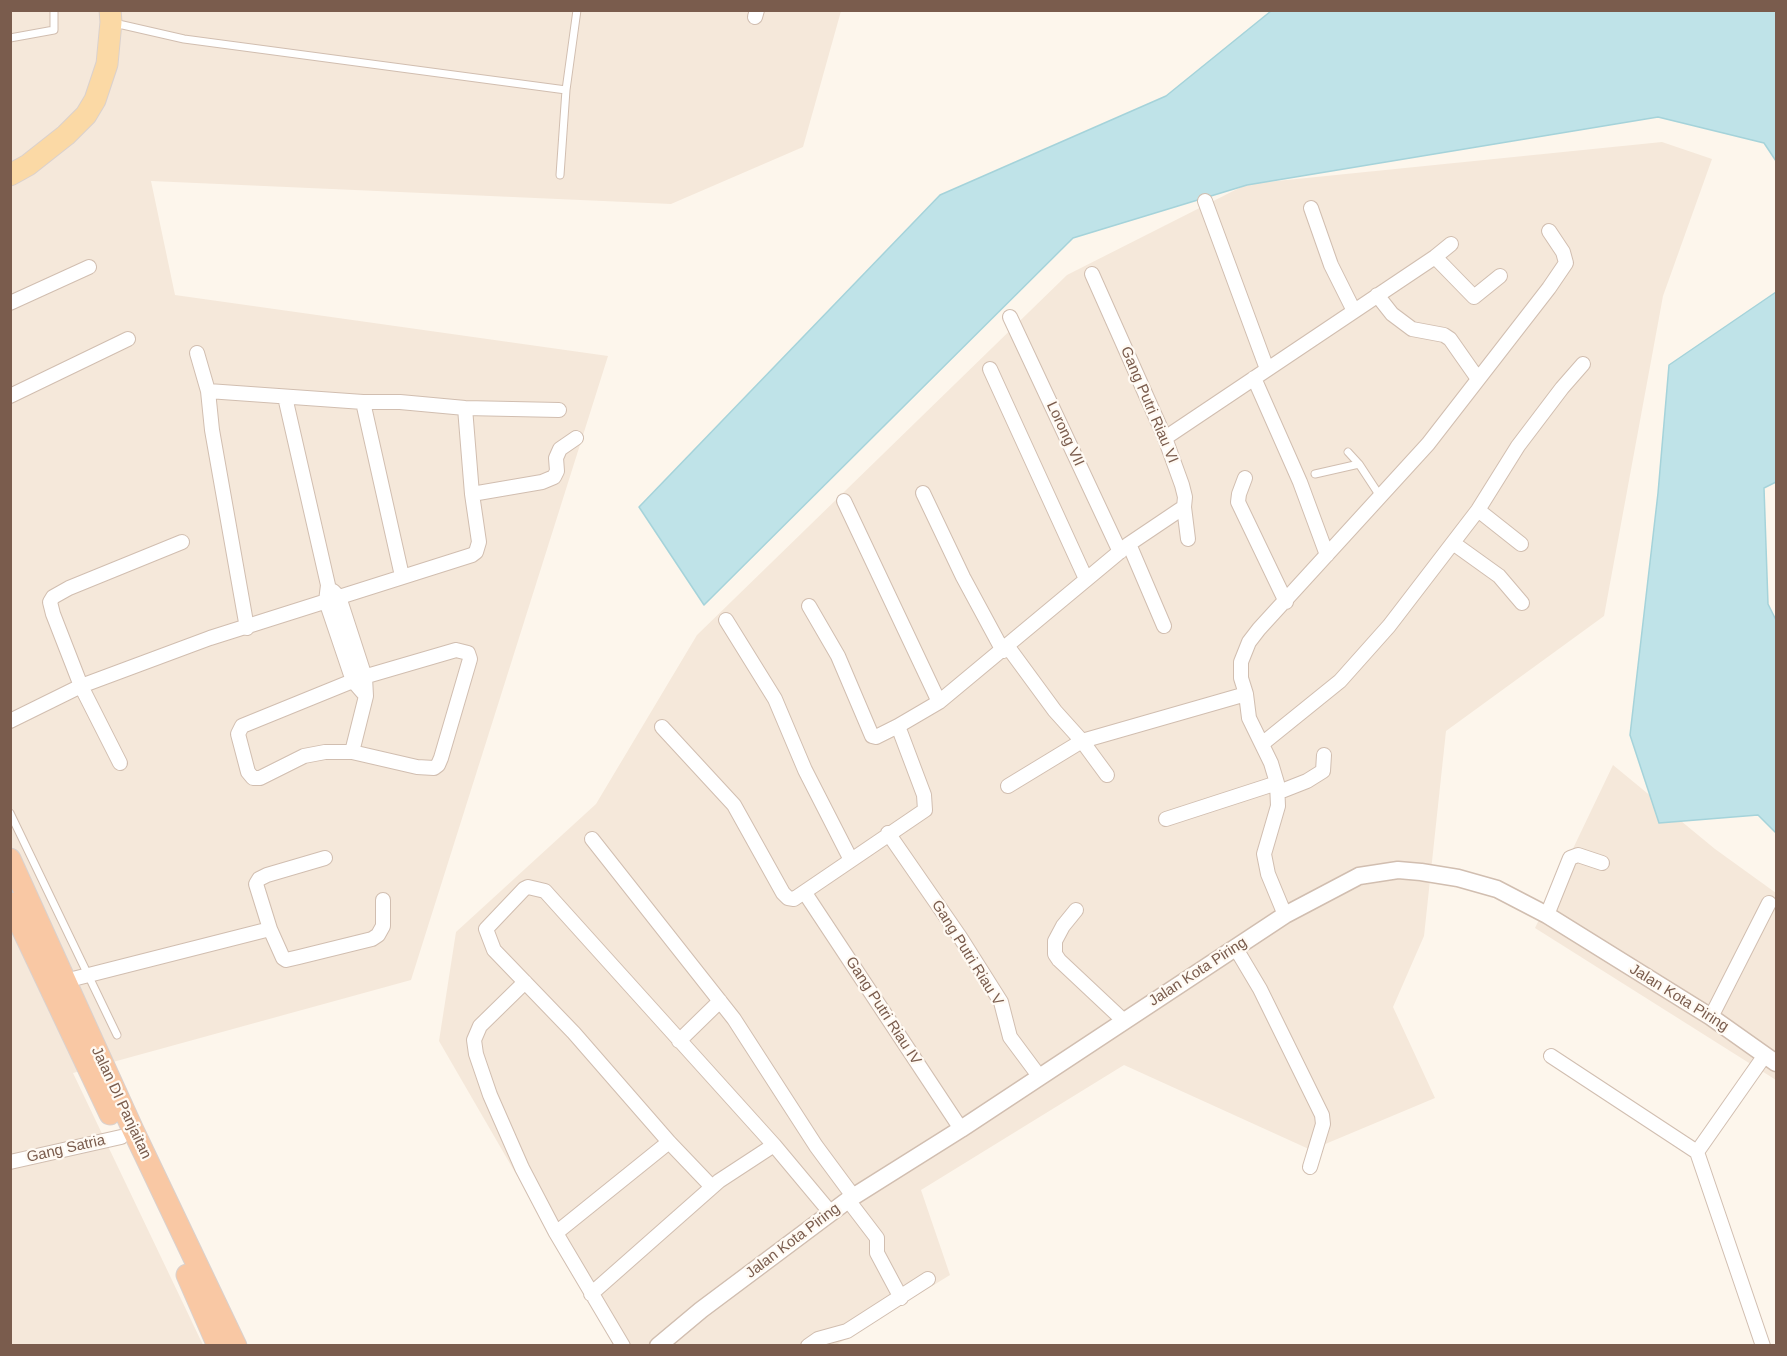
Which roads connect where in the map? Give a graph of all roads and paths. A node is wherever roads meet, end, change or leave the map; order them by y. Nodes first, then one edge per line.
1 (54, 10) edge
2 (577, 10) edge
3 (111, 16) edge
4 (10, 38) edge
5 (566, 90) junction
6 (10, 175) edge
7 (560, 175) dead end
8 (1205, 201) dead end
9 (1311, 208) dead end
10 (1549, 231) dead end
11 (1451, 244) dead end
12 (1435, 257) junction
13 (89, 267) dead end
14 (1092, 274) dead end
15 (1500, 276) dead end
16 (1377, 296) junction
17 (10, 303) edge
18 (1354, 311) junction
19 (1010, 316) dead end
20 (128, 339) dead end
21 (197, 353) dead end
22 (1583, 364) dead end
23 (990, 369) dead end
24 (1267, 369) junction
25 (1254, 378) junction
26 (1478, 380) junction
27 (207, 391) junction
28 (10, 396) edge
29 (285, 397) junction
30 (363, 402) junction
31 (465, 408) junction
32 (559, 410) dead end
33 (576, 438) dead end
34 (1165, 438) junction
35 (1348, 452) dead end
36 (1359, 464) junction
37 (1315, 474) dead end
38 (1245, 478) dead end
39 (923, 493) dead end
40 (472, 494) junction
41 (1380, 497) junction
42 (844, 501) dead end
43 (1184, 507) junction
44 (1478, 510) junction
45 (1188, 539) dead end
46 (182, 542) dead end
47 (1453, 543) junction
48 (1521, 544) dead end
49 (1125, 548) junction
50 (1327, 555) junction
51 (402, 576) junction
52 (1086, 579) junction
53 (333, 599) junction
54 (1286, 602) junction
55 (1522, 603) dead end
56 (809, 606) dead end
57 (726, 620) dead end
58 (1164, 626) dead end
59 (247, 628) junction
60 (1005, 649) junction
61 (359, 679) junction
62 (81, 686) junction
63 (1246, 694) junction
64 (939, 702) junction
65 (10, 721) edge
66 (898, 726) junction
67 (662, 727) dead end
68 (1082, 741) junction
69 (1262, 744) junction
70 (352, 752) junction
71 (1324, 755) dead end
72 (120, 764) dead end
73 (1107, 775) dead end
74 (1008, 786) dead end
75 (1278, 787) junction
76 (10, 813) edge
77 (1166, 819) dead end
78 (888, 833) junction
79 (592, 839) dead end
80 (326, 858) dead end
81 (10, 859) edge
82 (851, 860) junction
83 (1602, 863) dead end
84 (805, 892) junction
85 (383, 900) dead end
86 (10, 903) edge
87 (1769, 903) dead end
88 (1076, 910) dead end
89 (1285, 915) junction
90 (1547, 915) junction
91 (270, 929) junction
92 (1235, 947) junction
93 (88, 975) junction
94 (65, 981) junction
95 (525, 982) junction
96 (720, 1001) junction
97 (1711, 1017) junction
98 (1124, 1021) junction
99 (117, 1035) dead end
100 (679, 1041) junction
101 (1551, 1056) dead end
102 (1771, 1059) edge
103 (1039, 1076) junction
104 (962, 1129) junction
105 (121, 1137) junction
106 (669, 1142) junction
107 (774, 1144) junction
108 (1696, 1152) junction
109 (10, 1162) edge
110 (1310, 1167) dead end
111 (712, 1187) junction
112 (850, 1198) junction
113 (830, 1212) junction
114 (556, 1233) junction
115 (928, 1279) dead end
116 (591, 1293) junction
117 (901, 1298) junction
118 (218, 1346) edge
119 (236, 1346) edge
120 (623, 1346) edge
121 (658, 1346) edge
122 (808, 1346) edge
123 (1763, 1346) edge

1 - 4 lane
2 - 5 lane
3 - 5 lane
3 - 6 main road
5 - 7 lane
8 - 24 street
9 - 18 street
10 - 26 street
11 - 12 street
12 - 15 street
12 - 16 street
13 - 17 street
14 - 34 street, Gang Putri Riau VI
16 - 18 street
16 - 26 street
18 - 24 street
19 - 49 street, Lorong VII
20 - 28 street
21 - 27 street
22 - 44 street
23 - 52 street
24 - 25 street
25 - 34 street
25 - 50 street
26 - 41 street
27 - 29 street
27 - 59 street
29 - 30 street
29 - 53 street
30 - 31 street
30 - 51 street
31 - 32 street
31 - 40 street
33 - 40 street
34 - 43 street, Gang Putri Riau VI
35 - 36 lane
36 - 37 lane
36 - 41 lane
38 - 54 street
39 - 60 street
40 - 51 street
41 - 50 street
42 - 64 street
43 - 45 street, Gang Putri Riau VI
43 - 49 street
44 - 47 street
44 - 48 street
46 - 62 street
47 - 55 street
47 - 69 street
49 - 52 street
49 - 58 street, Lorong VII
50 - 54 street
51 - 53 street
52 - 60 street
53 - 59 street
53 - 61 street
54 - 63 street
56 - 66 street
57 - 82 street
59 - 62 street
60 - 64 street
60 - 68 street
61 - 70 street
61 - 70 street
61 - 70 street
62 - 65 street
62 - 72 street
63 - 68 street
63 - 69 street
64 - 66 street
66 - 78 street
67 - 84 street
68 - 73 street
68 - 74 street
69 - 75 street
71 - 75 street
75 - 77 street
75 - 89 street
76 - 93 lane
78 - 82 street
78 - 103 street, Gang Putri Riau V
79 - 96 street
80 - 91 street
81 - 94 highway, Jalan DI Panjaitan
82 - 84 street
83 - 90 street
84 - 104 street, Gang Putri Riau IV
85 - 91 street
86 - 105 highway, Jalan DI Panjaitan
87 - 97 street
88 - 98 street
89 - 90 street, Jalan Kota Piring
89 - 92 street, Jalan Kota Piring
90 - 97 street, Jalan Kota Piring
91 - 93 street
92 - 98 street, Jalan Kota Piring
92 - 110 street
93 - 94 street
93 - 99 lane
94 - 119 highway, Jalan DI Panjaitan
95 - 100 street
95 - 106 street
95 - 114 street
96 - 100 street
96 - 112 street
97 - 102 street, Jalan Kota Piring
98 - 103 street, Jalan Kota Piring
100 - 107 street
101 - 108 street
102 - 108 street
103 - 104 street, Jalan Kota Piring
104 - 112 street, Jalan Kota Piring
105 - 109 street, Gang Satria
105 - 118 highway, Jalan DI Panjaitan
106 - 111 street
106 - 114 street
107 - 111 street
107 - 113 street
108 - 123 street
111 - 116 street
112 - 113 street, Jalan Kota Piring
112 - 117 street
113 - 121 street, Jalan Kota Piring
114 - 116 street
115 - 117 street
116 - 120 street
117 - 122 street

